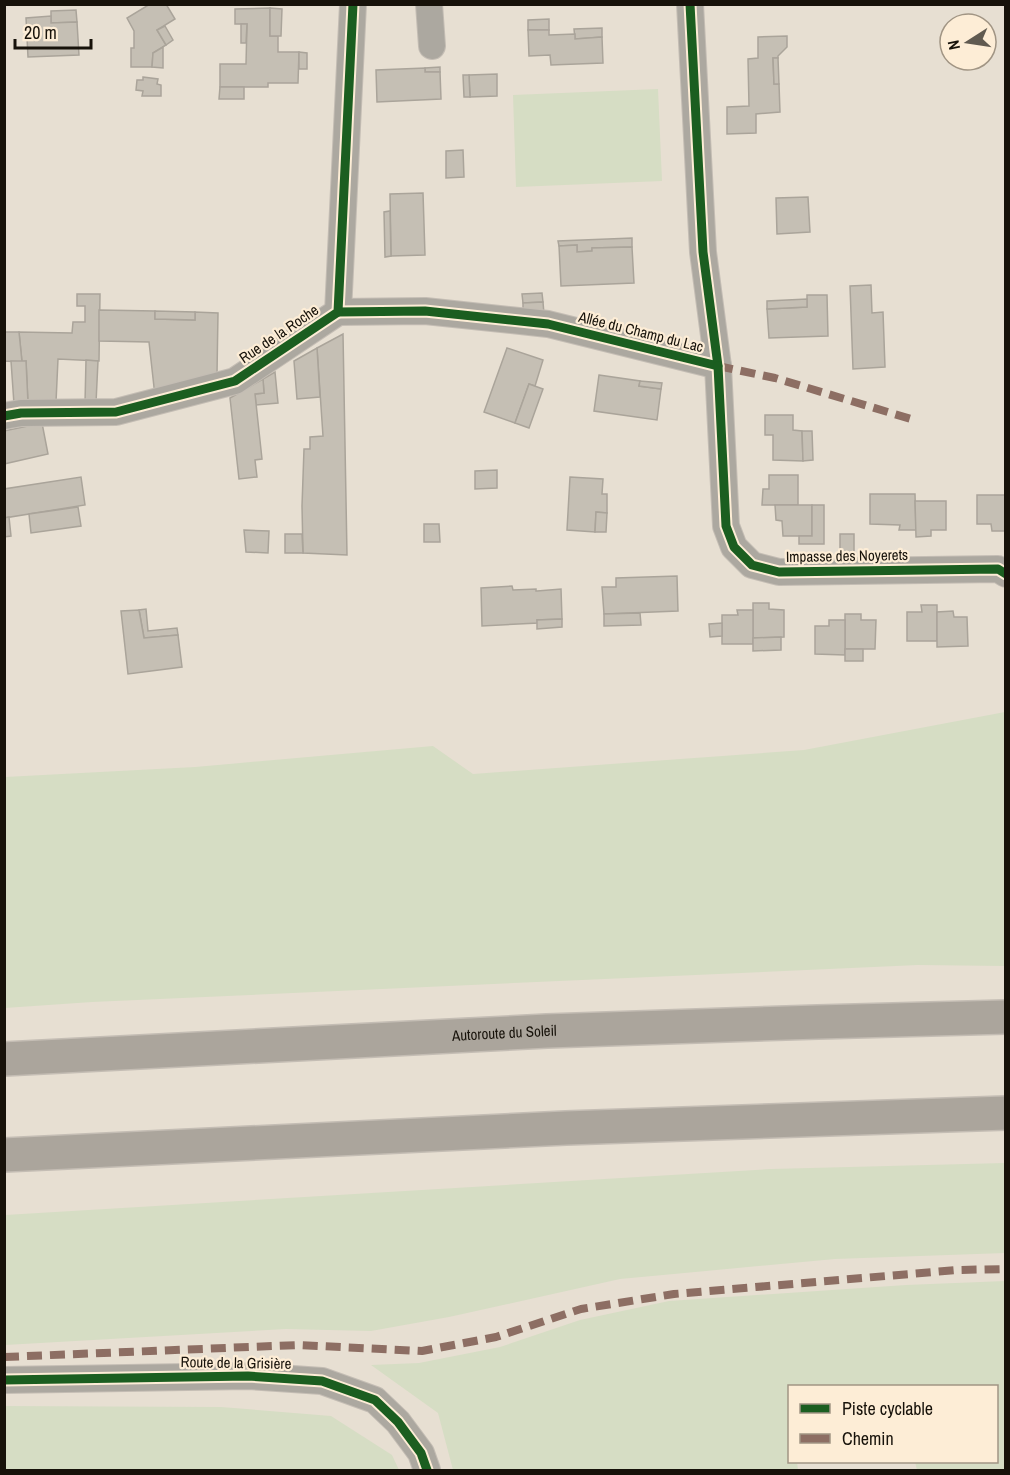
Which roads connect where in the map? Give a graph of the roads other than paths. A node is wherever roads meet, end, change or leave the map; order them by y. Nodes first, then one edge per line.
1 (353, 4) edge
2 (429, 4) edge
3 (690, 4) edge
4 (432, 46) dead end
5 (338, 312) junction
6 (718, 366) junction
7 (4, 416) edge
8 (1005, 574) edge
9 (1005, 1017) edge
10 (4, 1059) edge
11 (1005, 1113) edge
12 (4, 1155) edge
13 (4, 1380) edge
14 (427, 1470) edge

1 - 5 street, Rue de la Roche
2 - 4 street
3 - 6 street, Allée du Champ du Lac
5 - 6 street, Allée du Champ du Lac
5 - 7 street, Rue de la Roche
6 - 8 street, Impasse des Noyerets
9 - 10 highway, Autoroute du Soleil
11 - 12 highway
13 - 14 street, Route de la Grisière

